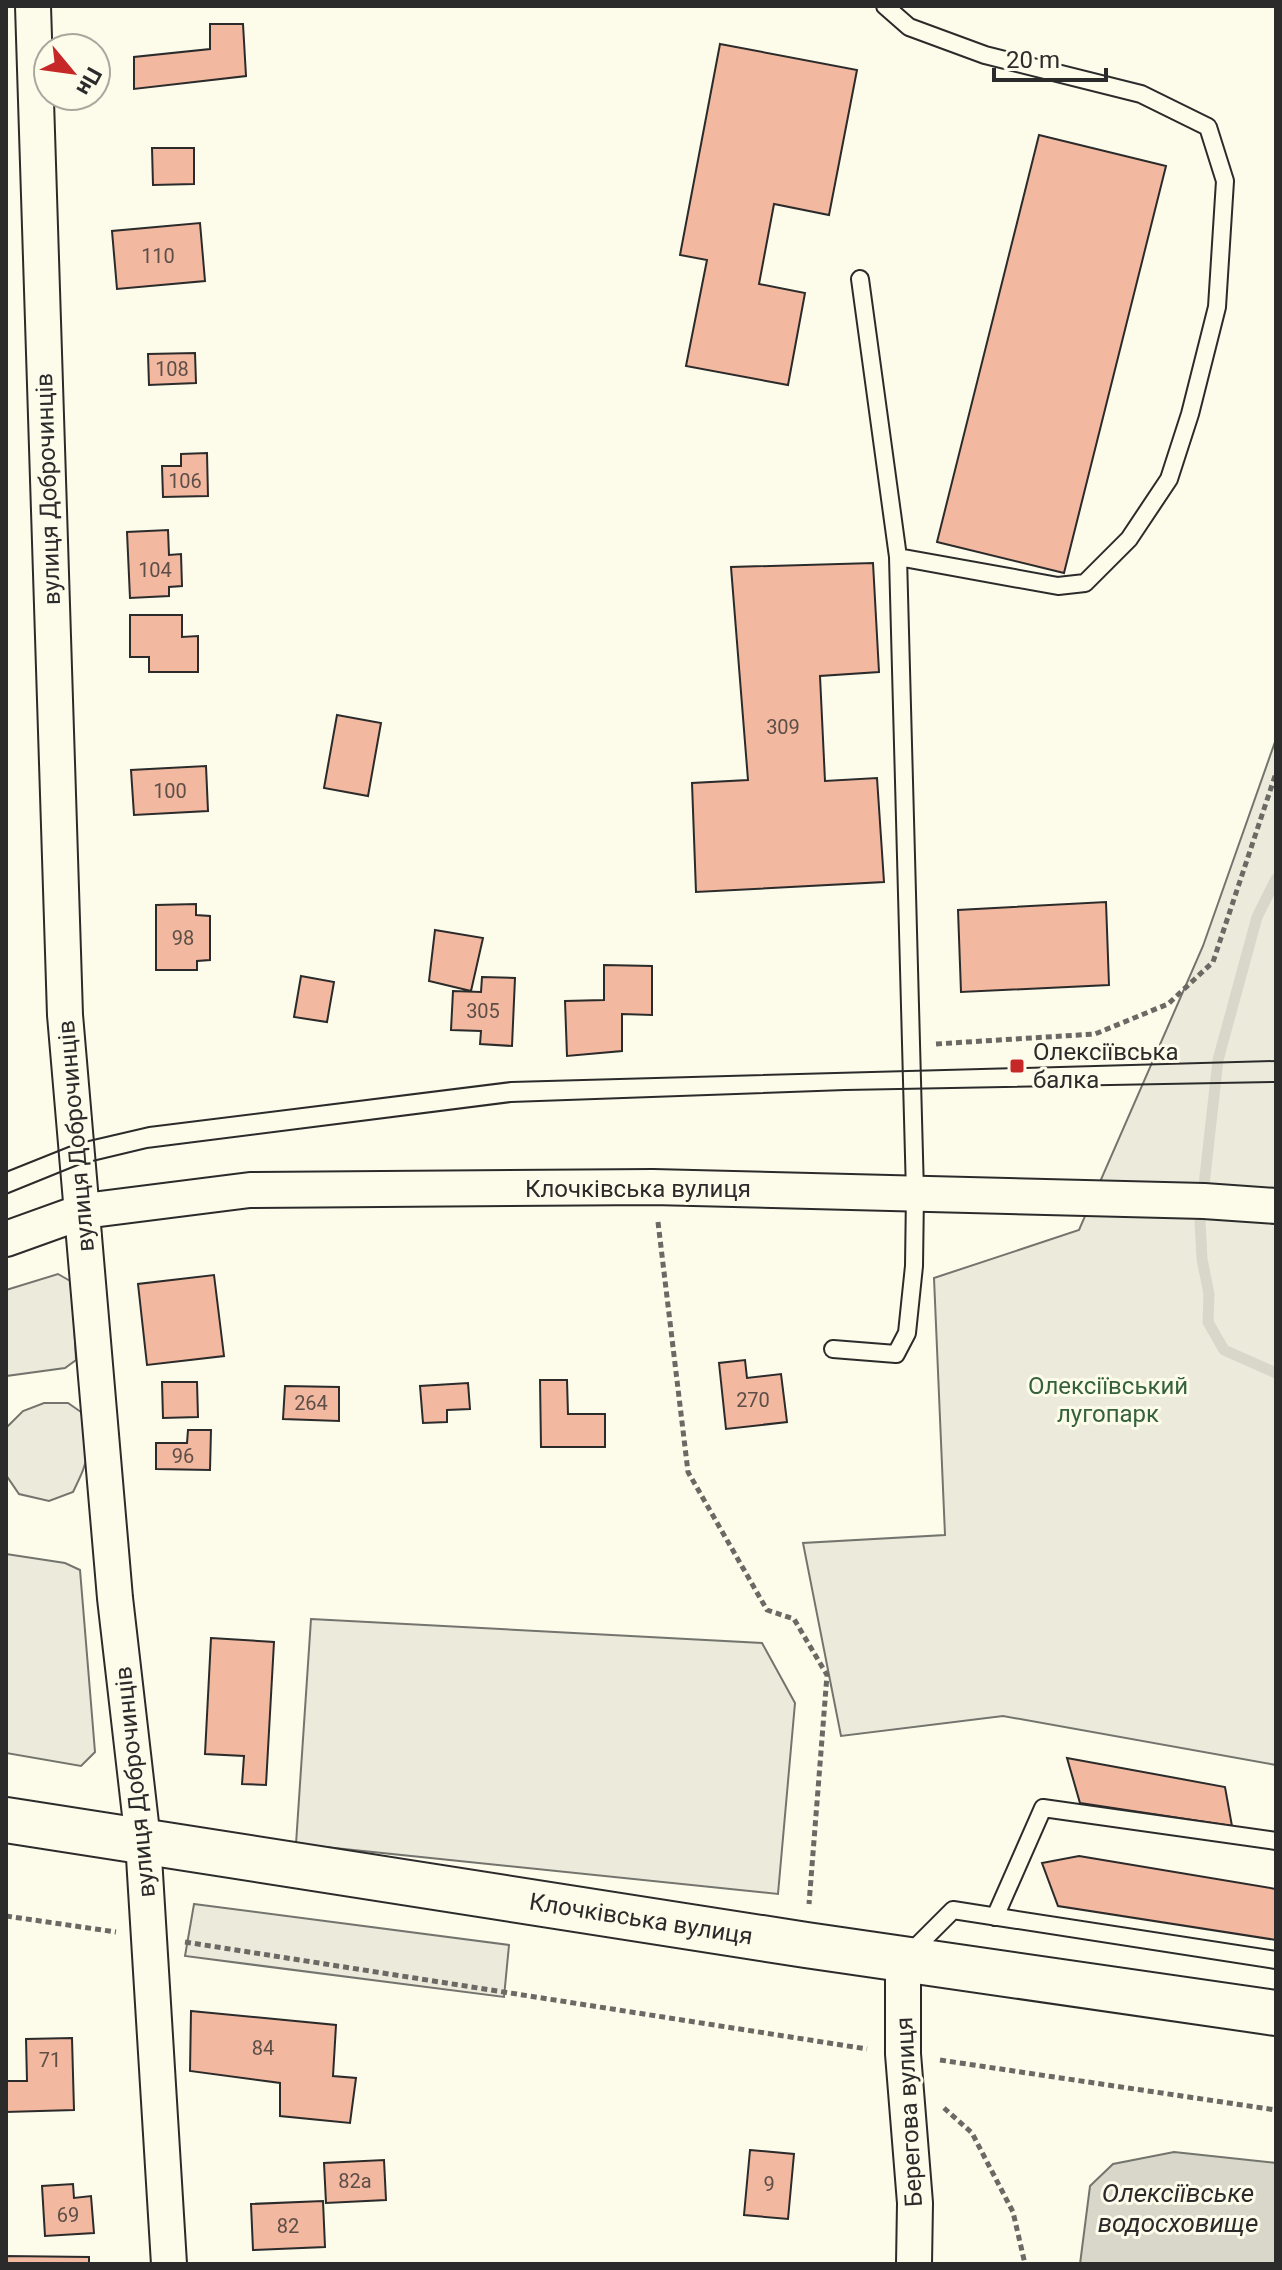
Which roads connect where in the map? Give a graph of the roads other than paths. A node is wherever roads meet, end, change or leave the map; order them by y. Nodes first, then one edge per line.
1 (33, 6) edge
2 (885, 6) edge
3 (860, 279) dead end
4 (898, 557) junction
5 (915, 1193) junction
6 (1276, 1206) edge
7 (84, 1211) junction
8 (6, 1239) edge
9 (833, 1349) dead end
10 (6, 1820) edge
11 (143, 1841) junction
12 (1276, 1841) edge
13 (995, 1917) junction
14 (903, 1959) junction
15 (1276, 1960) edge
16 (1276, 2013) edge
17 (169, 2264) edge
18 (914, 2264) edge

1 - 7 street, вулиця Доброчинців
2 - 4 lane
3 - 4 lane
4 - 5 lane
5 - 6 street, Клочківська вулиця
5 - 7 street, Клочківська вулиця
5 - 9 lane
7 - 8 street, Клочківська вулиця
7 - 11 street, вулиця Доброчинців
10 - 11 main road, Клочківська вулиця
11 - 14 main road, Клочківська вулиця
11 - 17 street, вулиця Доброчинців
12 - 13 lane
13 - 14 lane
13 - 15 lane
14 - 16 main road, Клочківська вулиця
14 - 18 street, Берегова вулиця

